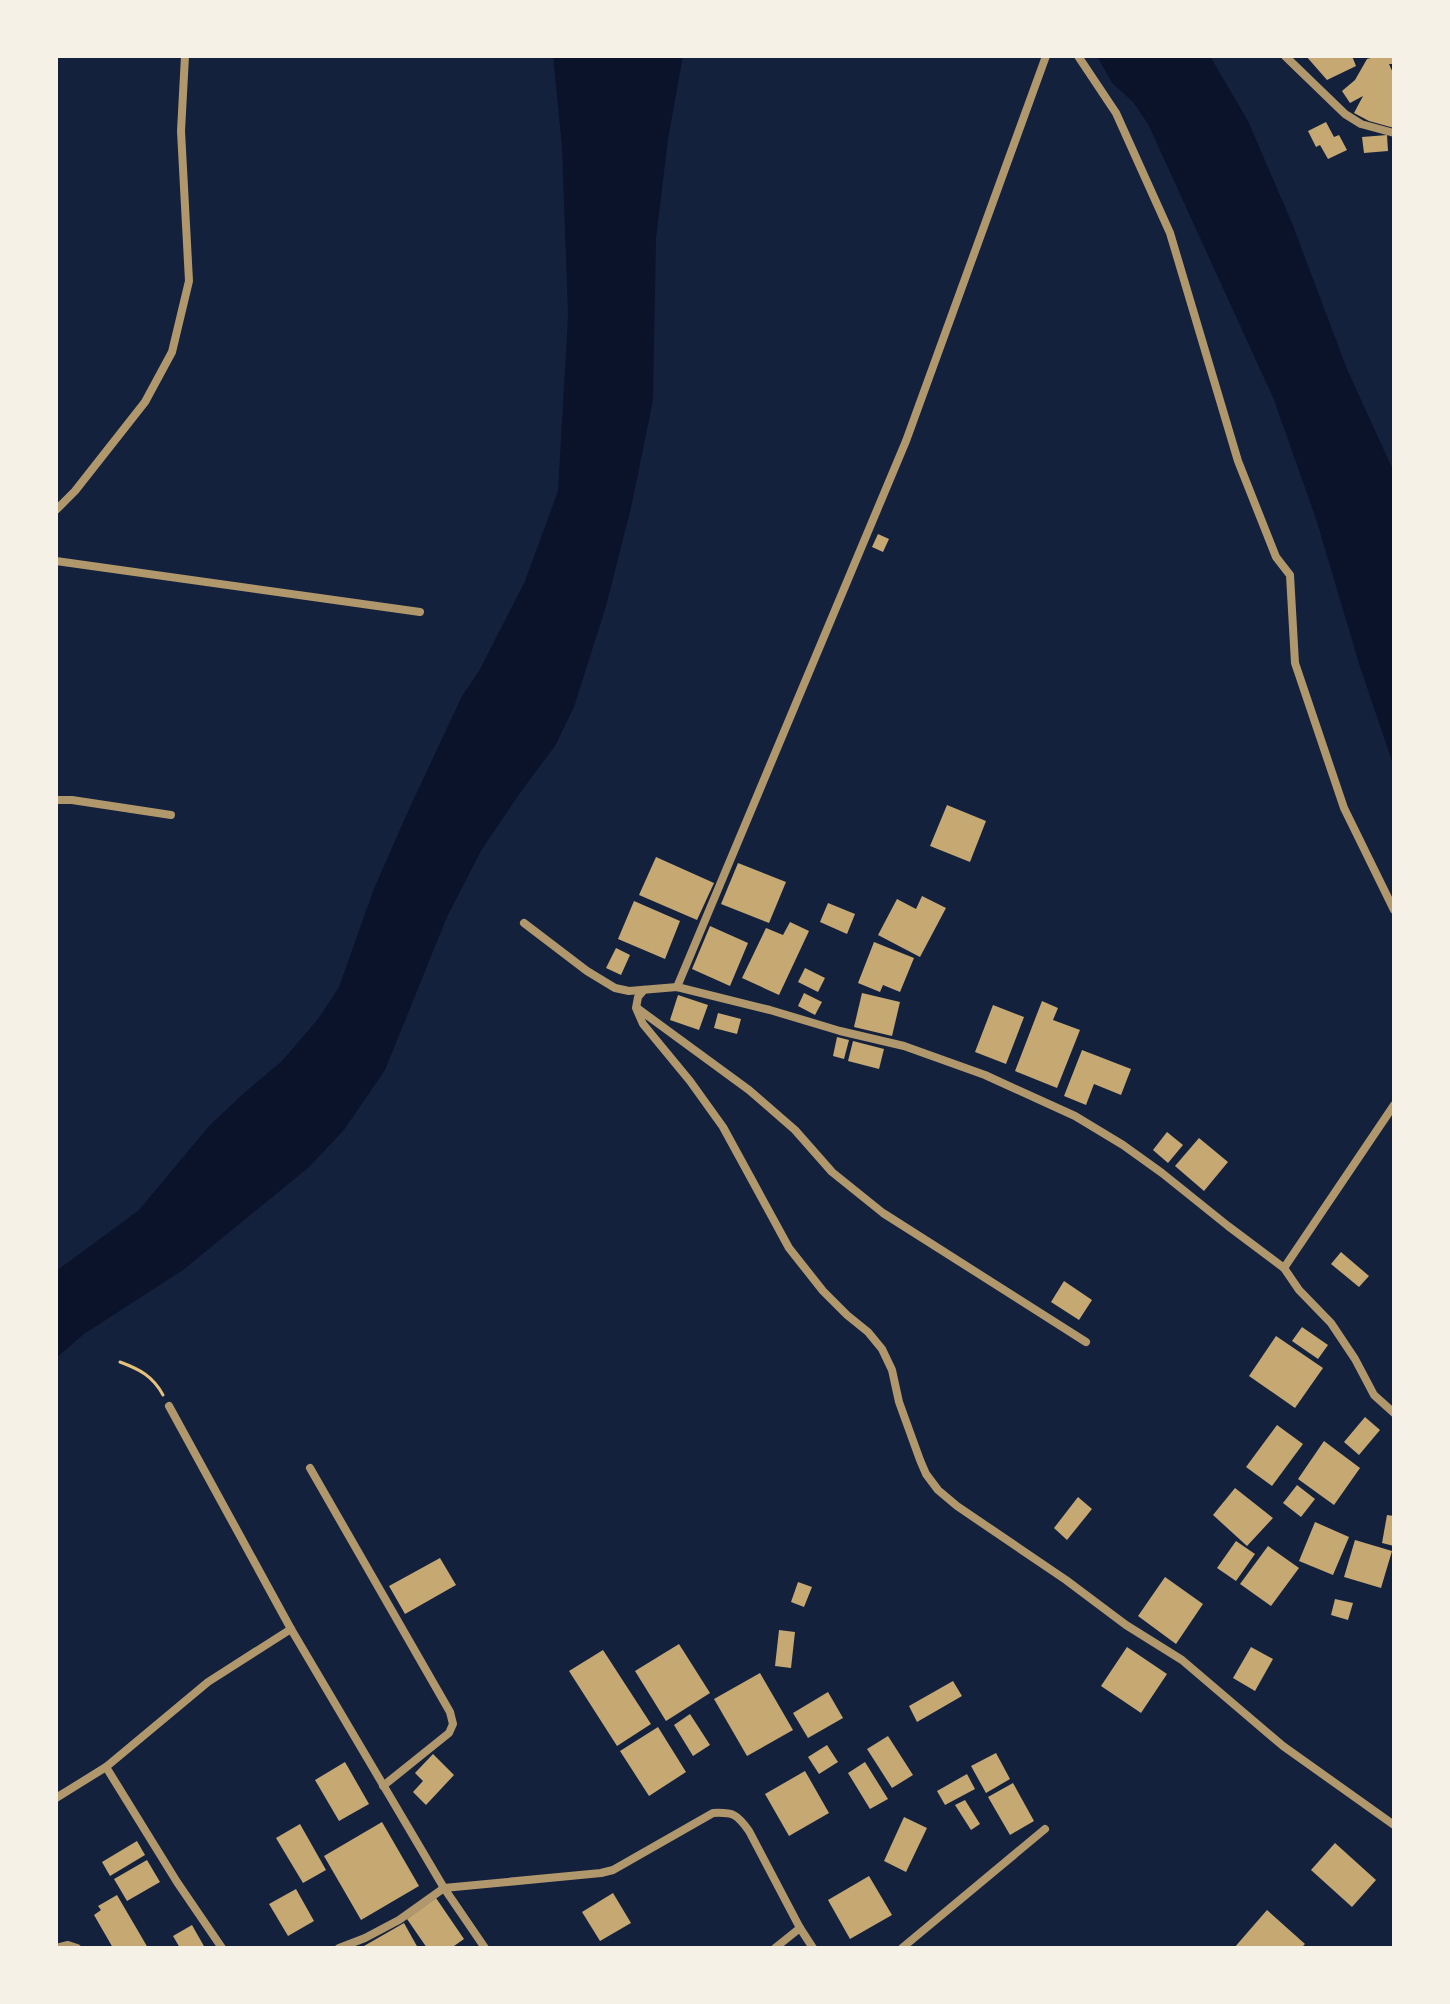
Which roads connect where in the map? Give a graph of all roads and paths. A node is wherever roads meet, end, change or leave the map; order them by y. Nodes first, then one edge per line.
1 (185, 56) edge
2 (1046, 56) edge
3 (1078, 56) edge
4 (1285, 56) edge
5 (1394, 133) edge
6 (56, 510) edge
7 (56, 561) edge
8 (420, 612) dead end
9 (56, 800) edge
10 (171, 815) dead end
11 (1394, 910) edge
12 (524, 923) dead end
13 (677, 987) junction
14 (644, 990) junction
15 (636, 1008) junction
16 (1394, 1105) edge
17 (1284, 1268) junction
18 (1086, 1342) dead end
19 (120, 1362) dead end
20 (169, 1406) joint
21 (1394, 1413) edge
22 (310, 1468) dead end
23 (291, 1629) junction
24 (106, 1767) junction
25 (383, 1786) junction
26 (56, 1798) edge
27 (1394, 1825) edge
28 (1045, 1829) dead end
29 (444, 1888) junction
30 (800, 1928) junction
31 (56, 1948) edge
32 (77, 1948) edge
33 (222, 1948) edge
34 (339, 1948) edge
35 (485, 1948) edge
36 (775, 1948) edge
37 (813, 1948) edge
38 (902, 1948) edge

1 - 6 street
2 - 13 street
3 - 11 street
4 - 5 street
7 - 8 street
9 - 10 street
12 - 14 street
13 - 14 street
13 - 17 street
14 - 15 street
15 - 18 street
15 - 27 street
16 - 17 street
17 - 21 street
19 - 20 path
20 - 23 street
22 - 25 street
23 - 24 street
23 - 25 street
24 - 26 street
24 - 33 street
25 - 29 street
28 - 38 street
29 - 30 street
29 - 34 street
29 - 35 street
30 - 36 street
30 - 37 street
31 - 32 street

